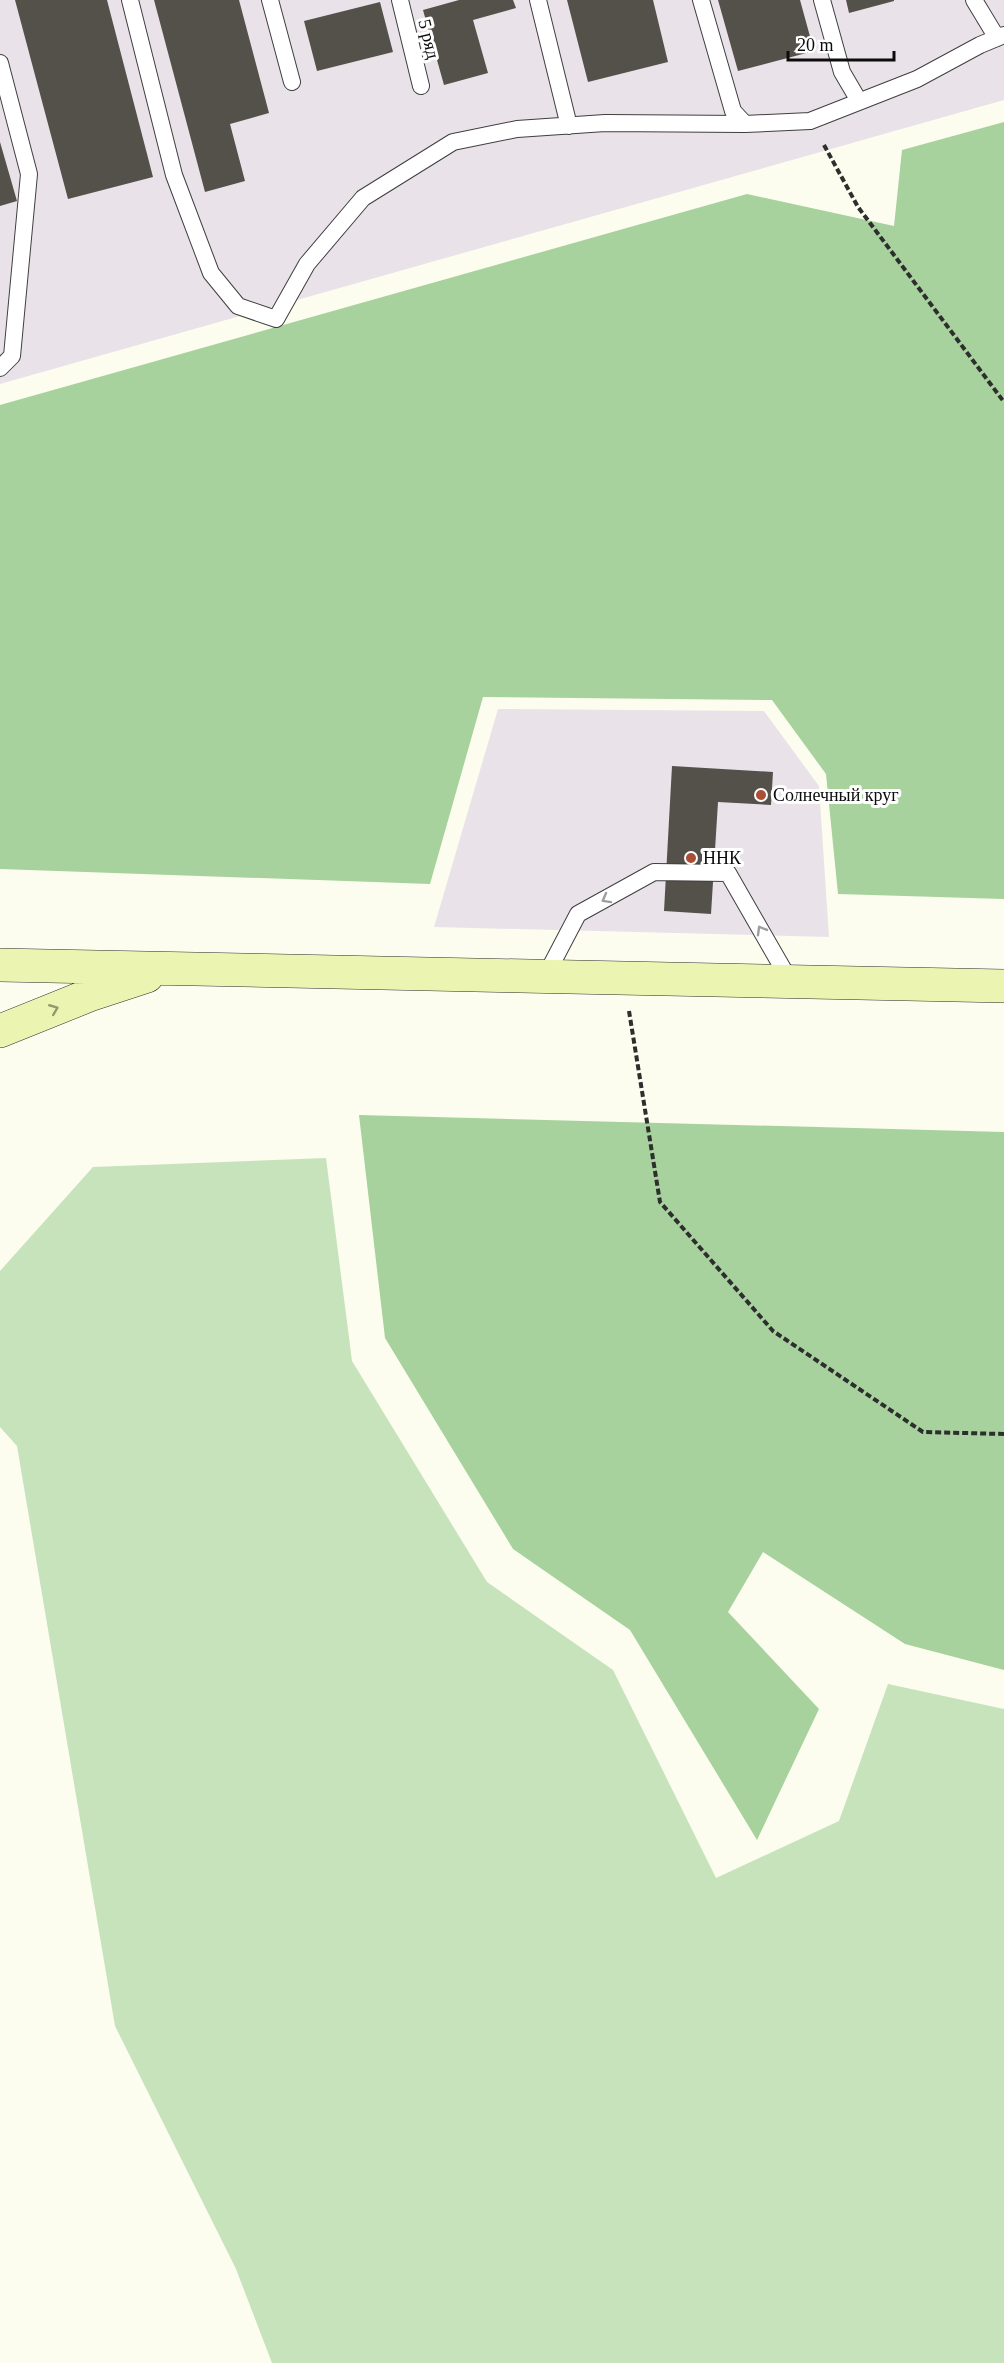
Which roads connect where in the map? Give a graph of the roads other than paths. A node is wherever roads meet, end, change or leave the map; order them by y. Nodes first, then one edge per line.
1 (130, 0) edge
2 (270, 0) edge
3 (400, 0) edge
4 (538, 0) edge
5 (701, 0) edge
6 (822, 0) edge
7 (974, 0) edge
8 (1000, 36) edge
9 (0, 63) edge
10 (292, 82) dead end
11 (421, 86) dead end
12 (859, 101) junction
13 (745, 123) junction
14 (569, 126) junction
15 (0, 368) edge
16 (0, 965) edge
17 (168, 969) junction
18 (544, 977) junction
19 (790, 981) junction
20 (1004, 986) edge
21 (0, 1030) edge

1 - 14 lane
2 - 10 lane
3 - 11 lane, 5 ряд
4 - 14 lane
5 - 13 lane
6 - 12 lane
7 - 8 lane
8 - 12 lane
9 - 15 lane
12 - 13 lane
13 - 14 lane
16 - 17 main road
17 - 18 main road
21 -> 17 main road
18 - 19 main road
19 -> 18 lane
19 - 20 main road

